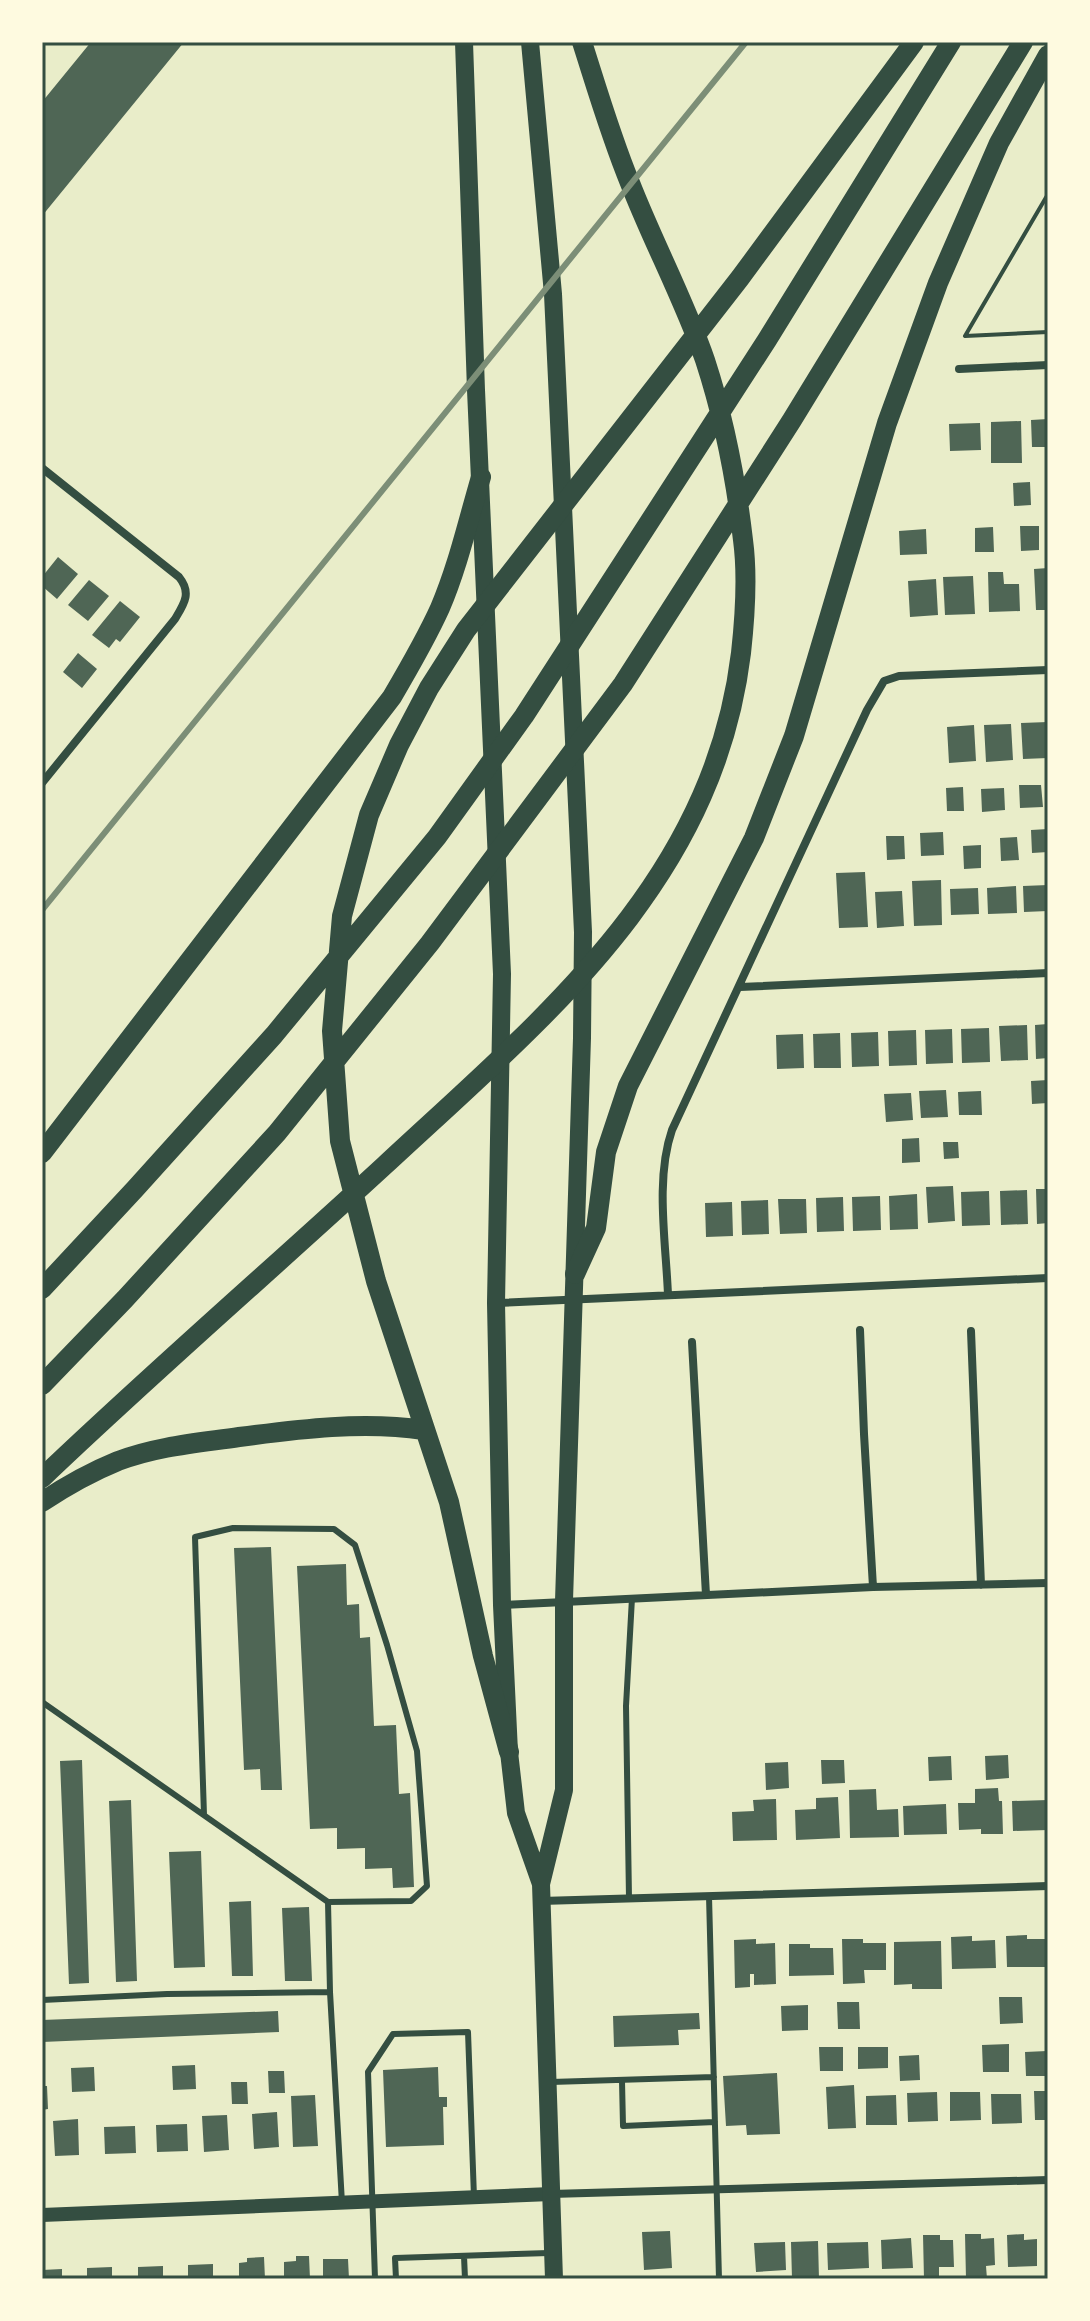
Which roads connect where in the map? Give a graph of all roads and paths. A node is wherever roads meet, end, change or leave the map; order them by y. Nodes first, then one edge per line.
1 (464, 42) edge
2 (530, 42) edge
3 (582, 42) edge
4 (914, 42) edge
5 (951, 42) edge
6 (1023, 42) edge
7 (1048, 55) edge
8 (1048, 194) edge
9 (1048, 332) edge
10 (1048, 365) edge
11 (959, 369) dead end
12 (42, 468) edge
13 (481, 477) junction
14 (1048, 670) edge
15 (42, 783) edge
16 (1048, 973) edge
17 (740, 987) junction
18 (42, 1153) edge
19 (575, 1274) junction
20 (1048, 1278) edge
21 (42, 1289) edge
22 (668, 1295) junction
23 (574, 1299) junction
24 (496, 1303) junction
25 (860, 1330) dead end
26 (971, 1331) dead end
27 (692, 1342) dead end
28 (42, 1385) edge
29 (424, 1430) junction
30 (42, 1478) edge
31 (42, 1502) edge
32 (1048, 1583) edge
33 (981, 1585) junction
34 (873, 1587) junction
35 (706, 1595) junction
36 (632, 1598) junction
37 (564, 1601) junction
38 (502, 1605) junction
39 (42, 1702) edge
40 (509, 1752) junction
41 (204, 1815) junction
42 (1048, 1886) edge
43 (541, 1892) junction
44 (709, 1896) junction
45 (629, 1898) junction
46 (328, 1902) junction
47 (330, 1992) junction
48 (42, 2000) edge
49 (714, 2077) junction
50 (622, 2081) junction
51 (547, 2082) junction
52 (715, 2122) junction
53 (1048, 2180) edge
54 (717, 2189) junction
55 (551, 2194) junction
56 (474, 2198) junction
57 (342, 2203) junction
58 (373, 2203) junction
59 (42, 2215) edge
60 (553, 2253) junction
61 (464, 2256) junction
62 (375, 2279) edge
63 (396, 2279) edge
64 (465, 2279) edge
65 (554, 2279) edge
66 (719, 2279) edge

1 - 13 main road
2 - 19 main road
3 - 30 highway
4 - 29 highway
5 - 21 highway
6 - 28 highway
7 - 19 highway
8 - 9 path
10 - 11 street
12 - 15 street
13 - 18 highway
13 - 24 main road
14 - 17 street
16 - 17 street
17 - 22 street
19 - 23 main road
20 - 22 street
22 - 23 street
23 - 24 street
23 - 37 main road
24 - 38 main road
25 - 34 street
26 - 33 street
27 - 35 street
29 - 31 highway
29 - 40 highway
32 - 33 street
33 - 34 street
34 - 35 street
35 - 36 street
36 - 37 street
36 - 45 lane
37 - 38 street
37 - 43 main road
38 - 40 main road
39 - 41 lane
40 - 43 main road
41 - 46 lane
41 - 46 lane
42 - 44 street
43 - 45 street
43 - 51 main road
44 - 45 street
44 - 49 lane
46 - 47 lane
47 - 48 lane
47 - 57 lane
49 - 50 lane
49 - 52 lane
50 - 51 lane
50 - 52 lane
51 - 55 main road
52 - 54 lane
53 - 54 street
54 - 55 street
54 - 66 lane
55 - 56 street
55 - 60 main road
56 - 58 street
56 - 58 lane
57 - 58 street
57 - 59 street
58 - 62 lane
60 - 61 lane
60 - 65 main road
61 - 63 lane
61 - 64 lane

